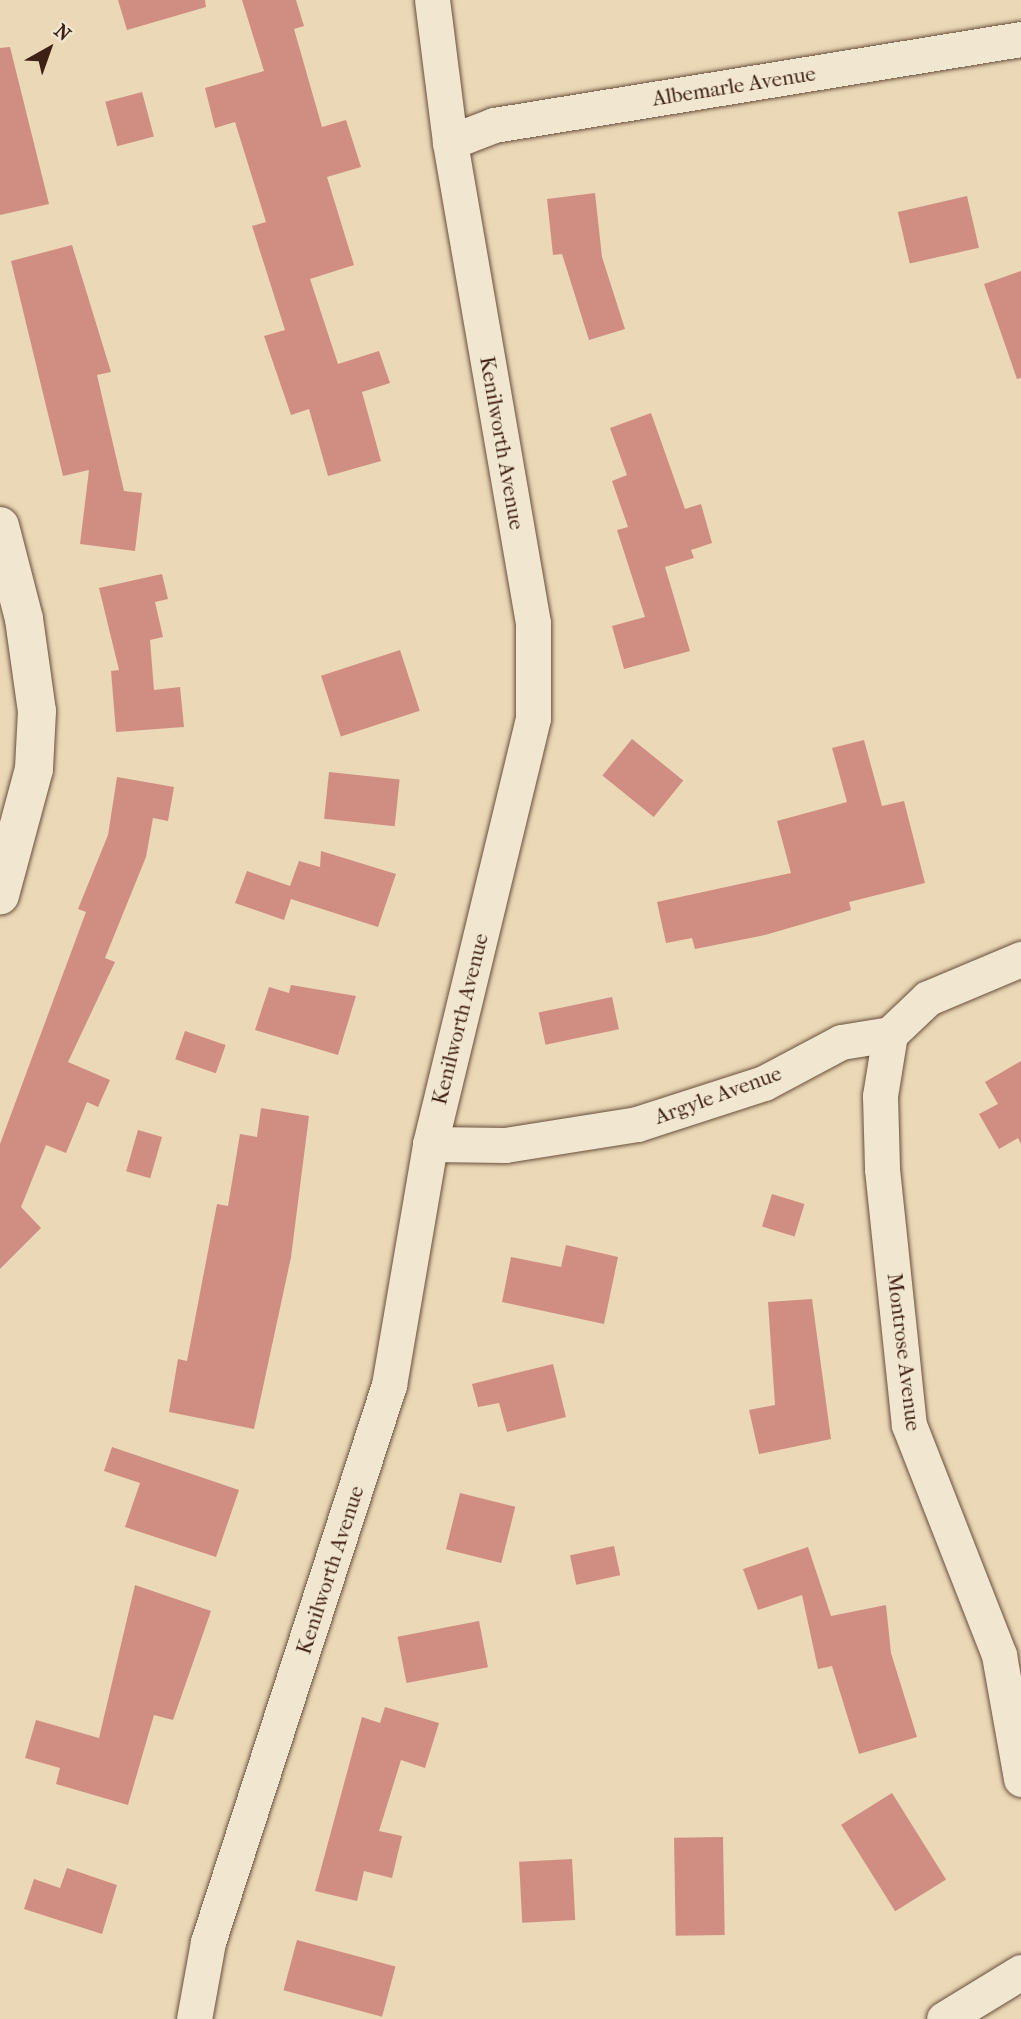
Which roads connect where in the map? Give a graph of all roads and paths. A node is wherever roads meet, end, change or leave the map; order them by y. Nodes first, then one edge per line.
1 (432, 0) edge
2 (1021, 39) edge
3 (450, 142) junction
4 (0, 526) edge
5 (0, 895) edge
6 (1021, 959) edge
7 (890, 1034) junction
8 (430, 1144) junction
9 (1021, 1779) edge
10 (1021, 1972) edge
11 (194, 2019) edge
12 (944, 2019) edge

1 - 3 street, Kenilworth Avenue
2 - 3 street, Albemarle Avenue
3 - 8 street, Kenilworth Avenue
4 - 5 street
6 - 7 street
7 - 8 street, Argyle Avenue
7 - 9 street, Montrose Avenue
8 - 11 street, Kenilworth Avenue
10 - 12 street

